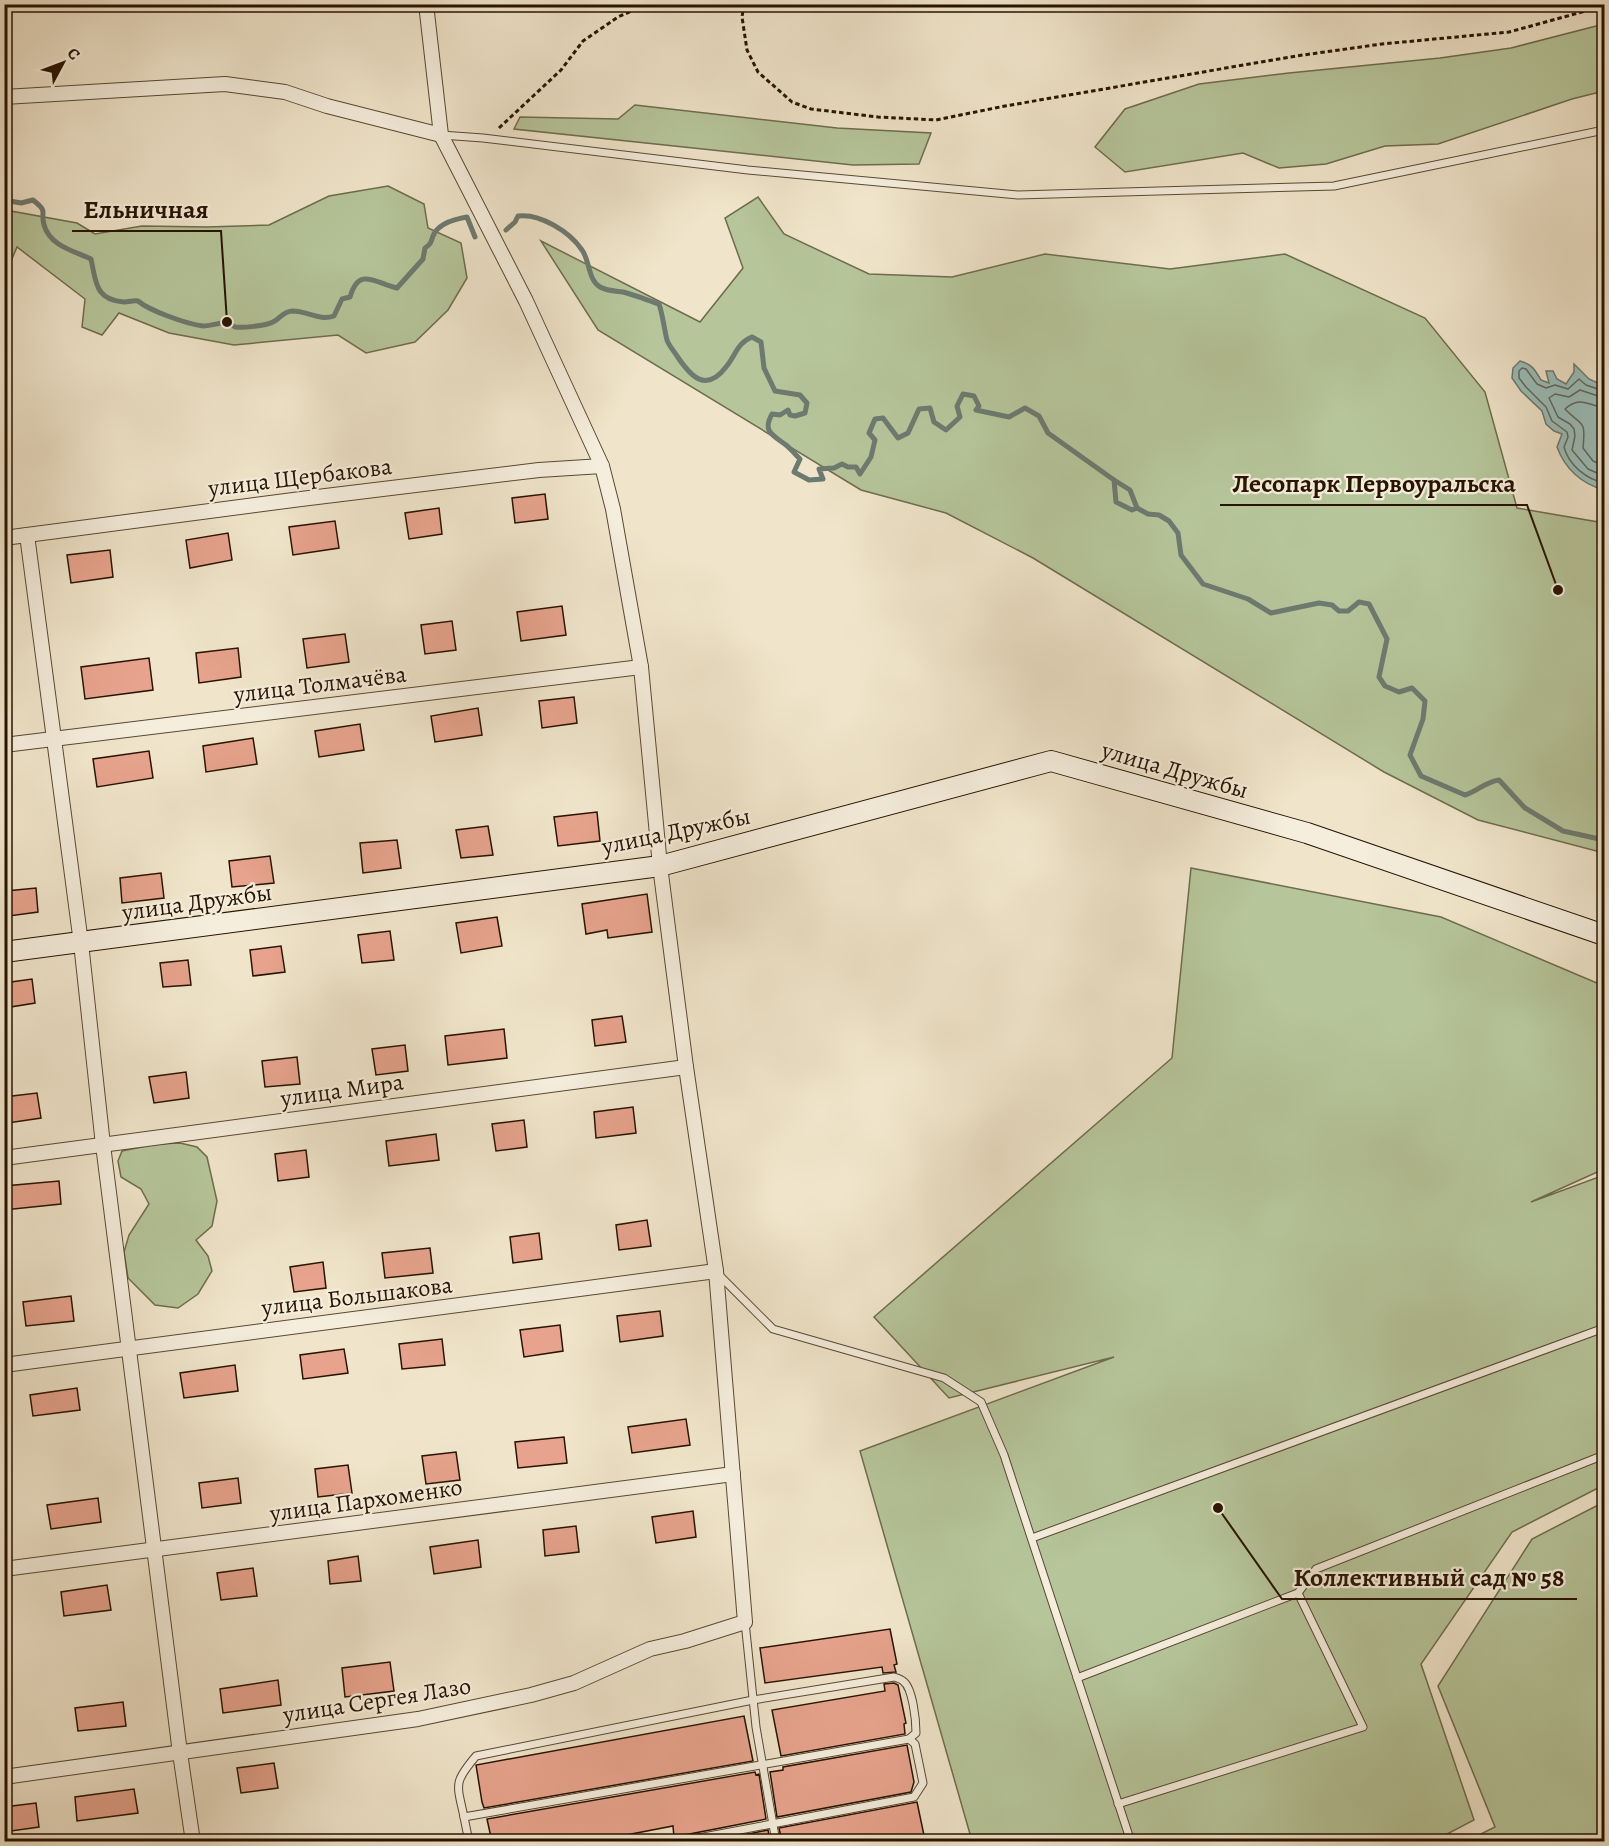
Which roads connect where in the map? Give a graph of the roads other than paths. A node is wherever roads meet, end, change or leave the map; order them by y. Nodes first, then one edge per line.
1 (426, 4) edge
2 (4, 97) edge
3 (1605, 130) edge
4 (441, 135) junction
5 (602, 466) junction
6 (27, 535) junction
7 (4, 538) edge
8 (641, 667) junction
9 (54, 738) junction
10 (4, 745) edge
11 (660, 866) junction
12 (1605, 935) edge
13 (81, 943) junction
14 (4, 952) edge
15 (686, 1067) junction
16 (103, 1145) junction
17 (4, 1158) edge
18 (716, 1272) junction
19 (1605, 1328) edge
20 (129, 1348) junction
21 (4, 1365) edge
22 (1605, 1455) edge
23 (733, 1474) junction
24 (1032, 1538) junction
25 (154, 1550) junction
26 (4, 1569) edge
27 (1298, 1593) junction
28 (745, 1622) junction
29 (1077, 1678) junction
30 (753, 1700) junction
31 (909, 1739) junction
32 (180, 1753) junction
33 (762, 1764) junction
34 (4, 1777) edge
35 (1118, 1804) junction
36 (464, 1817) junction
37 (772, 1823) junction
38 (193, 1842) edge
39 (469, 1842) edge
40 (677, 1842) edge
41 (776, 1842) edge
42 (1131, 1842) edge

1 - 4 street
2 - 4 street
3 - 4 lane
4 - 5 street
5 - 6 street, улица Щербакова
5 - 8 street
6 - 7 street, улица Щербакова
6 - 9 street
8 - 9 street, улица Толмачёва
8 - 11 street
9 - 10 street, улица Толмачёва
9 - 13 street
11 - 12 street, улица Дружбы
11 - 13 street, улица Дружбы
11 - 15 street
13 - 14 street, улица Дружбы
13 - 16 street
15 - 16 street, улица Мира
15 - 18 street
16 - 17 street, улица Мира
16 - 20 street
18 - 20 street, улица Большакова
18 - 23 street
18 - 24 lane
19 - 24 lane
20 - 21 street, улица Большакова
20 - 25 street
22 - 27 lane
23 - 25 street, улица Пархоменко
23 - 28 street
24 - 29 lane
25 - 26 street, улица Пархоменко
25 - 32 street
27 - 29 lane
27 - 35 lane
28 - 30 lane
28 - 32 street, улица Сергея Лазо
29 - 35 lane
30 - 31 lane
30 - 33 lane
30 - 36 lane
31 - 33 lane
31 - 37 lane
32 - 34 street, улица Сергея Лазо
32 - 38 street
33 - 36 lane
33 - 37 lane
35 - 42 lane
36 - 39 lane
37 - 40 lane
37 - 41 lane

